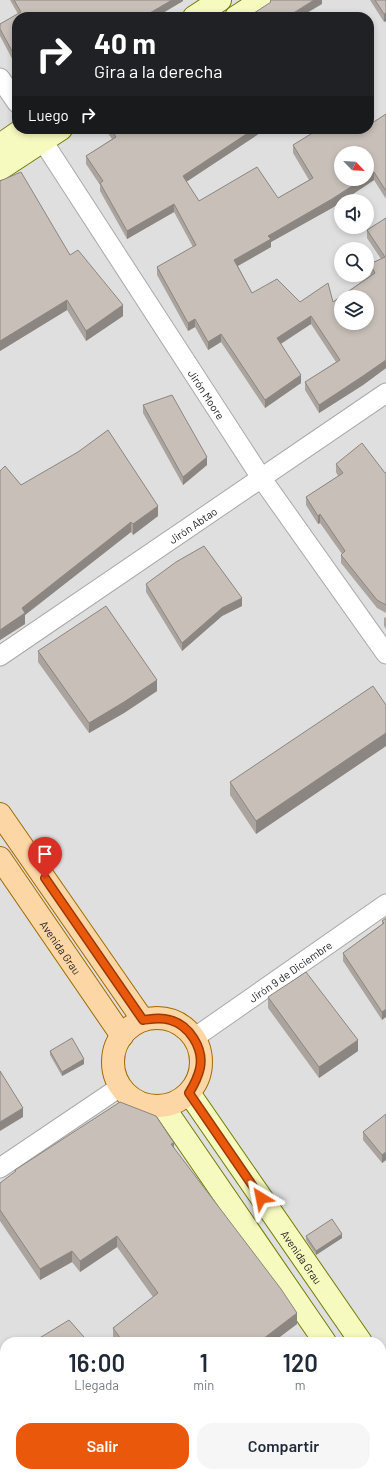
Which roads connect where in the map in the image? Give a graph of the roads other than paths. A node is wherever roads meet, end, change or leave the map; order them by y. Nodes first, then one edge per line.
1 (220, 0) edge
2 (262, 0) edge
3 (202, 12) edge
4 (244, 12) edge
5 (0, 78) edge
6 (12, 96) edge
7 (16, 134) edge
8 (39, 135) edge
9 (0, 145) edge
10 (0, 169) edge
11 (386, 393) edge
12 (262, 479) junction
13 (386, 654) edge
14 (0, 656) edge
15 (0, 814) edge
16 (0, 858) edge
17 (386, 904) edge
18 (143, 1020) junction
19 (122, 1036) junction
20 (194, 1038) junction
21 (120, 1086) junction
22 (189, 1093) junction
23 (163, 1106) junction
24 (0, 1168) edge
25 (322, 1337) edge
26 (358, 1337) edge

1 - 3 main road
2 - 4 main road
5 - 6 street
7 - 9 main road
8 - 10 main road
8 - 12 street, Jirón Moore
11 - 12 street, Jirón Abtao
12 - 13 street, Jirón Moore
12 - 14 street, Jirón Abtao
15 - 18 main road
16 - 19 main road, Avenida Grau
17 - 20 street, Jirón 9 de Diciembre
18 - 19 main road
18 - 20 main road
19 - 21 main road
20 - 22 main road
21 - 23 main road
21 - 24 street
22 - 23 main road
22 - 26 main road, Avenida Grau
23 - 25 main road

